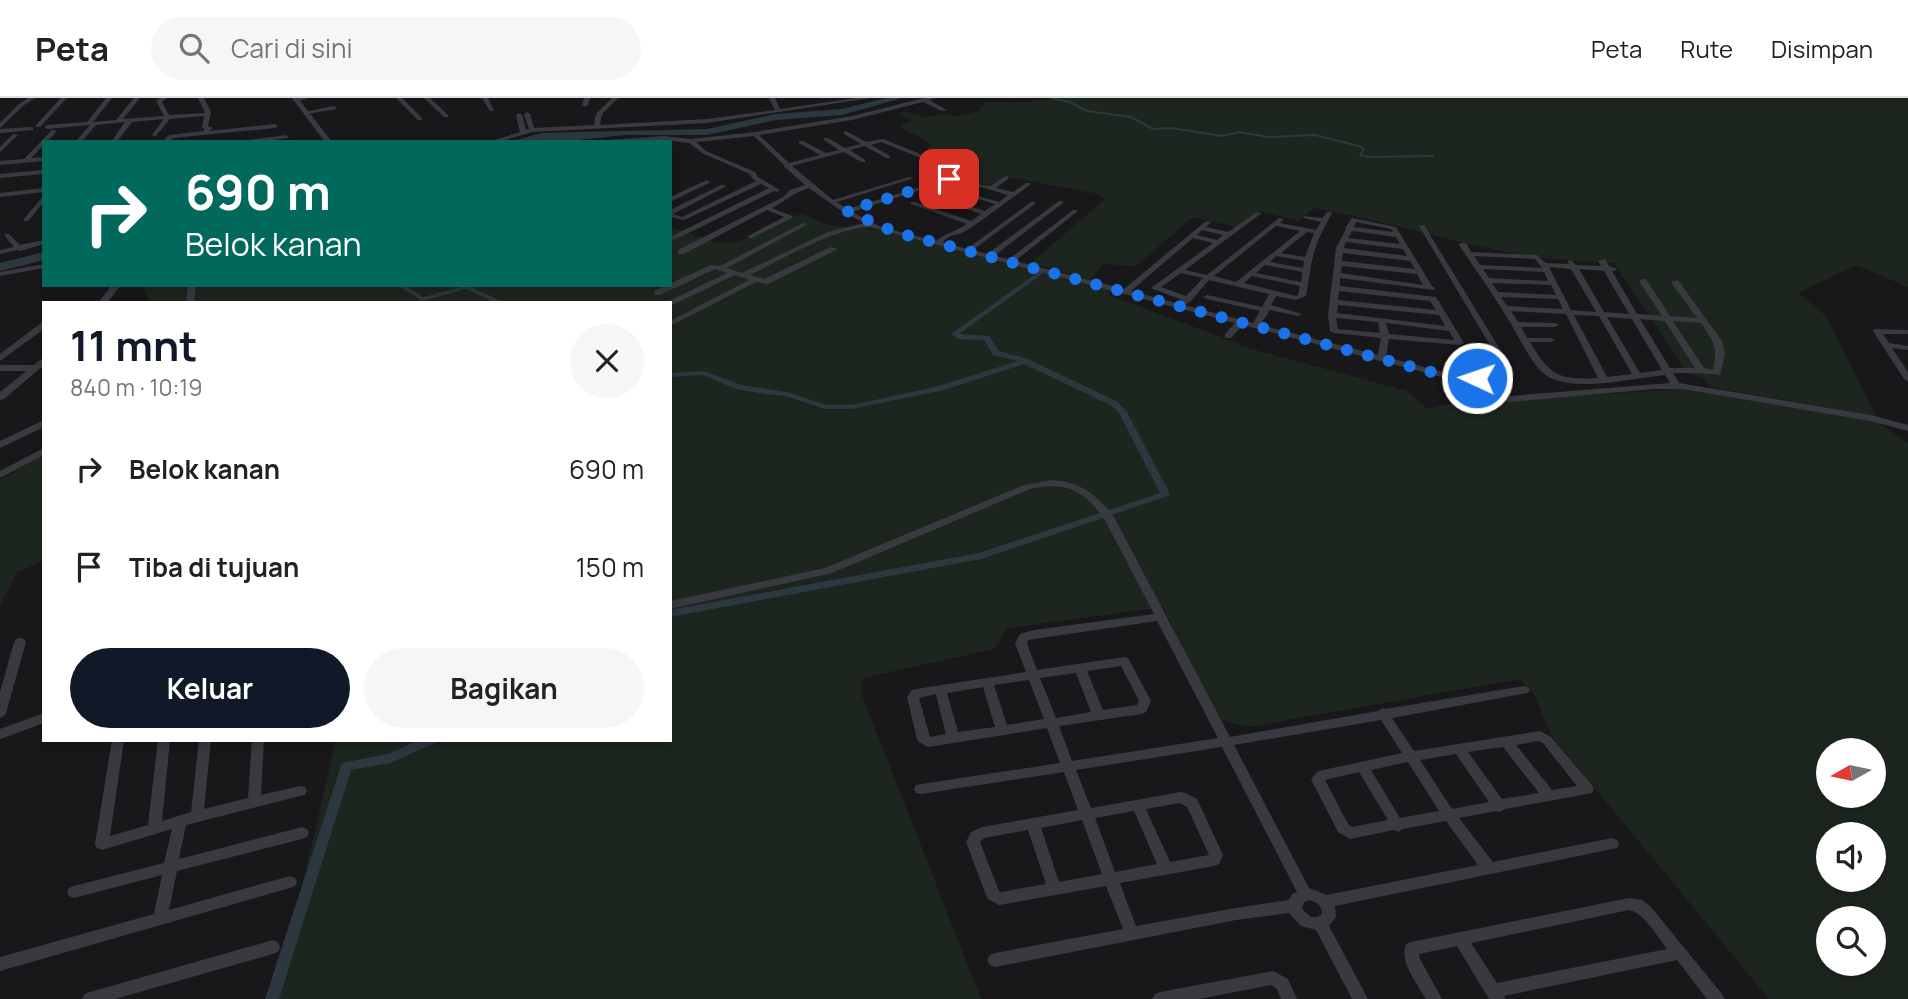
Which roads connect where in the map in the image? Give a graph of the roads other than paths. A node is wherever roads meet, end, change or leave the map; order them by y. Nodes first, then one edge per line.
1 (32, 98) edge
2 (64, 98) edge
3 (71, 98) edge
4 (109, 98) edge
5 (137, 98) edge
6 (164, 98) edge
7 (201, 98) edge
8 (305, 98) edge
9 (399, 98) edge
10 (427, 98) edge
11 (485, 98) edge
12 (615, 98) edge
13 (772, 98) edge
14 (792, 98) edge
15 (868, 98) edge
16 (296, 99) edge
17 (928, 99) edge
18 (21, 105) junction
19 (334, 108) dead end
20 (797, 109) junction
21 (492, 110) dead end
22 (944, 110) dead end
23 (126, 111) junction
24 (778, 111) junction
25 (307, 112) junction
26 (0, 113) edge
27 (208, 114) junction
28 (527, 114) dead end
29 (519, 115) dead end
30 (789, 115) junction
31 (446, 116) dead end
32 (167, 117) junction
33 (420, 119) dead end
34 (119, 120) junction
35 (130, 120) junction
36 (92, 123) junction
37 (275, 126) dead end
38 (597, 126) junction
39 (35, 127) junction
40 (205, 127) dead end
41 (49, 128) junction
42 (258, 128) junction
43 (799, 128) junction
44 (0, 129) edge
45 (532, 130) junction
46 (523, 131) junction
47 (846, 133) dead end
48 (755, 134) junction
49 (15, 135) dead end
50 (155, 135) dead end
51 (286, 137) dead end
52 (825, 139) dead end
53 (79, 140) edge
54 (115, 140) edge
55 (167, 140) edge
56 (253, 140) edge
57 (261, 140) edge
58 (328, 140) edge
59 (498, 140) edge
60 (628, 140) edge
61 (691, 141) junction
62 (801, 142) dead end
63 (866, 144) junction
64 (0, 150) edge
65 (845, 150) junction
66 (42, 153) edge
67 (825, 155) junction
68 (888, 157) dead end
69 (42, 159) edge
70 (863, 161) dead end
71 (933, 161) dead end
72 (0, 163) edge
73 (786, 166) junction
74 (42, 172) edge
75 (26, 173) junction
76 (929, 174) dead end
77 (0, 176) edge
78 (911, 178) dead end
79 (1006, 178) dead end
80 (20, 180) dead end
81 (707, 182) dead end
82 (760, 182) junction
83 (1028, 184) dead end
84 (979, 185) dead end
85 (723, 186) dead end
86 (807, 186) junction
87 (13, 187) dead end
88 (882, 187) junction
89 (774, 188) junction
90 (991, 188) junction
91 (42, 190) edge
92 (958, 191) dead end
93 (791, 192) junction
94 (3, 194) edge
95 (1013, 194) junction
96 (898, 195) junction
97 (938, 198) dead end
98 (672, 199) edge
99 (42, 200) edge
100 (0, 201) edge
101 (832, 202) junction
102 (1061, 202) dead end
103 (913, 203) dead end
104 (1000, 204) junction
105 (1033, 204) dead end
106 (767, 208) junction
107 (847, 211) junction
108 (1075, 211) dead end
109 (672, 213) edge
110 (1259, 213) dead end
111 (986, 214) junction
112 (1018, 214) junction
113 (672, 215) edge
114 (1306, 217) dead end
115 (682, 219) junction
116 (1037, 219) junction
117 (26, 220) dead end
118 (1208, 222) dead end
119 (672, 224) edge
120 (805, 224) dead end
121 (871, 224) junction
122 (973, 224) junction
123 (1059, 224) junction
124 (1422, 226) dead end
125 (1201, 228) junction
126 (1306, 229) junction
127 (1318, 232) junction
128 (7, 235) dead end
129 (1192, 236) junction
130 (750, 237) dead end
131 (672, 239) edge
132 (1224, 239) junction
133 (1343, 240) junction
134 (777, 241) junction
135 (42, 243) edge
136 (937, 243) junction
137 (1182, 244) junction
138 (1463, 245) dead end
139 (1248, 246) junction
140 (1404, 247) junction
141 (799, 248) junction
142 (20, 249) junction
143 (834, 249) dead end
144 (1206, 250) junction
145 (1340, 250) junction
146 (968, 251) junction
147 (0, 252) edge
148 (681, 252) dead end
149 (1275, 254) junction
150 (1469, 254) junction
151 (819, 256) junction
152 (989, 256) junction
153 (1411, 259) junction
154 (1308, 260) junction
155 (1010, 262) junction
156 (1264, 263) junction
157 (1338, 263) junction
158 (1572, 263) junction
159 (42, 267) edge
160 (1477, 267) junction
161 (722, 268) junction
162 (1545, 268) junction
163 (1182, 271) junction
164 (1306, 271) junction
165 (1418, 272) junction
166 (0, 274) edge
167 (738, 274) junction
168 (1251, 274) junction
169 (1337, 275) junction
170 (1207, 278) junction
171 (754, 280) junction
172 (1486, 280) junction
173 (1643, 281) dead end
174 (1675, 282) dead end
175 (1552, 283) junction
176 (1305, 285) junction
177 (672, 286) edge
178 (1428, 286) junction
179 (115, 287) edge
180 (670, 287) edge
181 (1335, 288) junction
182 (1237, 290) junction
183 (1126, 292) junction
184 (657, 293) dead end
185 (1274, 293) junction
186 (1496, 294) junction
187 (1207, 297) dead end
188 (1559, 298) junction
189 (1188, 299) junction
190 (1435, 300) junction
191 (104, 301) edge
192 (1334, 302) junction
193 (672, 303) edge
194 (1232, 303) junction
195 (1178, 307) junction
196 (1505, 308) junction
197 (1267, 309) junction
198 (1443, 313) junction
199 (1567, 313) junction
200 (1298, 314) dead end
201 (1600, 314) junction
202 (1332, 315) junction
203 (1636, 317) junction
204 (1668, 319) junction
205 (1381, 320) junction
206 (1704, 321) junction
207 (672, 323) edge
208 (1240, 323) junction
209 (1516, 324) junction
210 (1555, 325) dead end
211 (42, 326) edge
212 (1255, 327) junction
213 (1452, 329) junction
214 (1908, 332) edge
215 (1228, 336) dead end
216 (1384, 336) junction
217 (1526, 340) junction
218 (1551, 340) dead end
219 (1886, 345) junction
220 (1908, 348) edge
221 (0, 358) edge
222 (1382, 359) junction
223 (42, 362) edge
224 (1897, 362) junction
225 (1908, 363) edge
226 (0, 368) edge
227 (34, 368) junction
228 (1699, 370) junction
229 (1665, 371) junction
230 (1641, 374) junction
231 (1603, 378) junction
232 (1908, 379) edge
233 (1475, 383) junction
234 (1675, 385) junction
235 (0, 397) edge
236 (42, 424) edge
237 (1908, 428) edge
238 (0, 445) edge
239 (42, 452) edge
240 (0, 475) edge
241 (672, 605) edge
242 (1161, 617) junction
243 (20, 642) dead end
244 (1080, 667) junction
245 (1032, 674) junction
246 (986, 681) junction
247 (940, 688) junction
248 (1524, 690) dead end
249 (0, 713) edge
250 (1383, 713) junction
251 (1099, 716) junction
252 (42, 719) edge
253 (1053, 723) junction
254 (1002, 730) junction
255 (0, 734) edge
256 (953, 738) junction
257 (118, 742) edge
258 (164, 742) edge
259 (205, 742) edge
260 (258, 742) edge
261 (1226, 742) junction
262 (1507, 742) junction
263 (1459, 749) junction
264 (1412, 756) junction
265 (1070, 766) junction
266 (1362, 767) junction
267 (921, 789) dead end
268 (300, 791) dead end
269 (1550, 797) junction
270 (254, 802) junction
271 (1138, 805) junction
272 (1500, 807) junction
273 (1087, 814) junction
274 (1449, 815) junction
275 (197, 816) junction
276 (180, 821) junction
277 (1033, 824) junction
278 (1398, 826) junction
279 (155, 827) junction
280 (302, 833) dead end
281 (1612, 844) dead end
282 (170, 867) junction
283 (1165, 867) junction
284 (1488, 867) junction
285 (1111, 878) junction
286 (290, 881) dead end
287 (1054, 888) junction
288 (74, 892) dead end
289 (1305, 894) junction
290 (1325, 902) junction
291 (1294, 906) junction
292 (160, 919) junction
293 (1320, 924) junction
294 (1132, 934) junction
295 (1460, 938) junction
296 (273, 947) dead end
297 (1679, 953) junction
298 (995, 960) dead end
299 (0, 964) edge
300 (1223, 992) edge
301 (1496, 995) edge
302 (90, 999) edge
303 (1160, 999) edge
304 (1289, 999) edge
305 (1360, 999) edge
306 (1434, 999) edge
307 (1717, 999) edge

1 - 18 street
2 - 39 street
3 - 41 street
4 - 36 street
5 - 23 street
6 - 32 street
7 - 27 street
8 - 16 street
9 - 33 street
10 - 31 street
11 - 21 street
12 - 38 street
13 - 24 street
14 - 20 street
15 - 20 street
16 - 25 street
17 - 22 street
17 - 43 street
18 - 26 street
18 - 44 street
19 - 25 street
20 - 30 street
23 - 34 street
23 - 34 street
24 - 30 street
24 - 38 street
25 - 58 street
27 - 32 street
27 - 40 street
28 - 45 street
29 - 46 street
30 - 43 street
32 - 35 street
32 - 50 street
34 - 36 street
35 - 36 street
35 - 54 street
36 - 41 street
36 - 53 street
37 - 42 street
38 - 45 street
39 - 41 street
39 - 44 street
41 - 66 street
42 - 55 street
42 - 56 street
43 - 48 street
45 - 46 street
46 - 59 street
47 - 63 street
48 - 61 street
48 - 73 street
49 - 64 street
51 - 57 street
52 - 65 street
60 - 61 street
61 - 82 street
62 - 67 street
63 - 65 street
63 - 68 street
63 - 71 street
65 - 67 street
65 - 70 street
67 - 73 street
69 - 72 street
73 - 86 street
74 - 75 street
75 - 77 street
75 - 80 street
76 - 96 street
78 - 88 street
79 - 90 street
81 - 98 street
82 - 89 street
82 - 115 street
83 - 95 street
84 - 90 street
85 - 109 street
86 - 93 street
86 - 101 street
87 - 94 street
88 - 96 street
88 - 101 street
89 - 93 street
89 - 131 street
90 - 95 street
91 - 94 street
92 - 104 street
93 - 106 street
94 - 100 street
95 - 104 street
96 - 107 street
97 - 111 street
99 - 117 street
101 - 107 street
102 - 116 street
103 - 122 street
104 - 111 street
105 - 112 street
106 - 130 street
106 - 148 street
107 - 121 street
108 - 123 street
110 - 132 street
111 - 122 street
112 - 116 street
112 - 146 street
113 - 115 street
114 - 127 street
115 - 119 street
116 - 123 street
116 - 152 street
118 - 125 street
120 - 134 street
121 - 136 street
121 - 141 street
122 - 136 street
123 - 155 street
124 - 233 street
125 - 129 street
125 - 132 street
126 - 127 street
126 - 139 street
126 - 149 street
127 - 154 street
128 - 142 street
129 - 132 street
129 - 137 street
132 - 139 street
132 - 144 street
133 - 140 street
133 - 140 street
133 - 145 street
134 - 141 street
134 - 161 street
135 - 142 street
136 - 146 street
137 - 144 street
137 - 183 street
138 - 150 street
139 - 170 street
140 - 153 street
141 - 151 street
141 - 167 street
142 - 147 street
143 - 151 street
144 - 163 street
145 - 153 street
145 - 157 street
146 - 152 street
149 - 154 street
149 - 156 street
150 - 160 street
150 - 162 street
151 - 171 street
152 - 155 street
153 - 165 street
154 - 164 street
155 - 183 street
156 - 164 street
156 - 168 street
157 - 165 street
157 - 169 street
158 - 162 street
158 - 201 street
158 - 203 street
159 - 166 street
160 - 162 street
160 - 172 street
161 - 167 street
161 - 177 street
162 - 175 street
163 - 170 street
163 - 189 street
164 - 176 street
165 - 178 street
167 - 171 street
167 - 193 street
168 - 176 street
168 - 182 street
169 - 178 street
169 - 181 street
170 - 182 street
170 - 189 street
171 - 207 street
172 - 175 street
172 - 186 street
173 - 204 street
174 - 206 street
175 - 188 street
176 - 185 street
178 - 190 street
179 - 191 street
180 - 184 street
181 - 190 street
181 - 192 street
182 - 185 street
182 - 194 street
183 - 195 street
185 - 197 street
186 - 188 street
186 - 196 street
187 - 194 street
188 - 199 street
189 - 195 street
190 - 198 street
192 - 198 street
192 - 202 street
194 - 197 street
195 - 208 street
196 - 199 street
196 - 209 street
197 - 200 street
197 - 212 street
198 - 213 street
199 - 201 street
199 - 231 street
201 - 203 street
201 - 230 street
202 - 205 street
202 - 216 street
203 - 204 street
203 - 229 street
204 - 206 street
204 - 228 street
205 - 213 street
205 - 216 street
206 - 228 street
208 - 212 street
208 - 215 street
209 - 210 street
209 - 217 street
211 - 221 street
212 - 222 street
213 - 216 street
214 - 219 street
216 - 222 street
217 - 218 street
217 - 231 street
219 - 220 street
219 - 224 street
222 - 233 street
223 - 227 street
224 - 225 street
224 - 232 street
226 - 227 street
227 - 235 street
228 - 229 street
229 - 230 street
229 - 234 street
230 - 231 street
230 - 234 street
233 - 234 street
234 - 237 street
236 - 238 street
239 - 240 street
241 - 242 street
242 - 245 street
242 - 261 street
243 - 249 street
244 - 245 street
244 - 251 street
244 - 251 street
245 - 246 street
245 - 253 street
246 - 247 street
246 - 254 street
247 - 256 street
247 - 256 street
248 - 250 street
250 - 261 street
250 - 264 street
251 - 253 street
252 - 255 street
253 - 254 street
253 - 265 street
254 - 256 street
257 - 279 street
258 - 279 street
259 - 275 street
260 - 270 street
261 - 265 street
261 - 289 street
262 - 263 street
262 - 269 street
262 - 269 street
263 - 264 street
263 - 272 street
264 - 266 street
264 - 274 street
265 - 267 street
265 - 273 street
266 - 278 street
266 - 278 street
268 - 270 street
269 - 272 street
270 - 275 street
271 - 273 street
271 - 283 street
271 - 283 street
272 - 274 street
273 - 277 street
273 - 285 street
274 - 278 street
274 - 284 street
275 - 276 street
276 - 279 street
276 - 282 street
277 - 287 street
277 - 287 street
280 - 282 street
281 - 284 street
282 - 288 street
282 - 292 street
283 - 285 street
284 - 290 street
285 - 287 street
285 - 294 street
286 - 292 street
289 - 290 street
289 - 291 street
290 - 293 street
291 - 293 street
291 - 294 street
292 - 299 street
293 - 305 street
294 - 298 street
295 - 297 street
295 - 301 street
295 - 306 street
296 - 302 street
297 - 301 street
297 - 307 street
300 - 303 street
300 - 304 street

